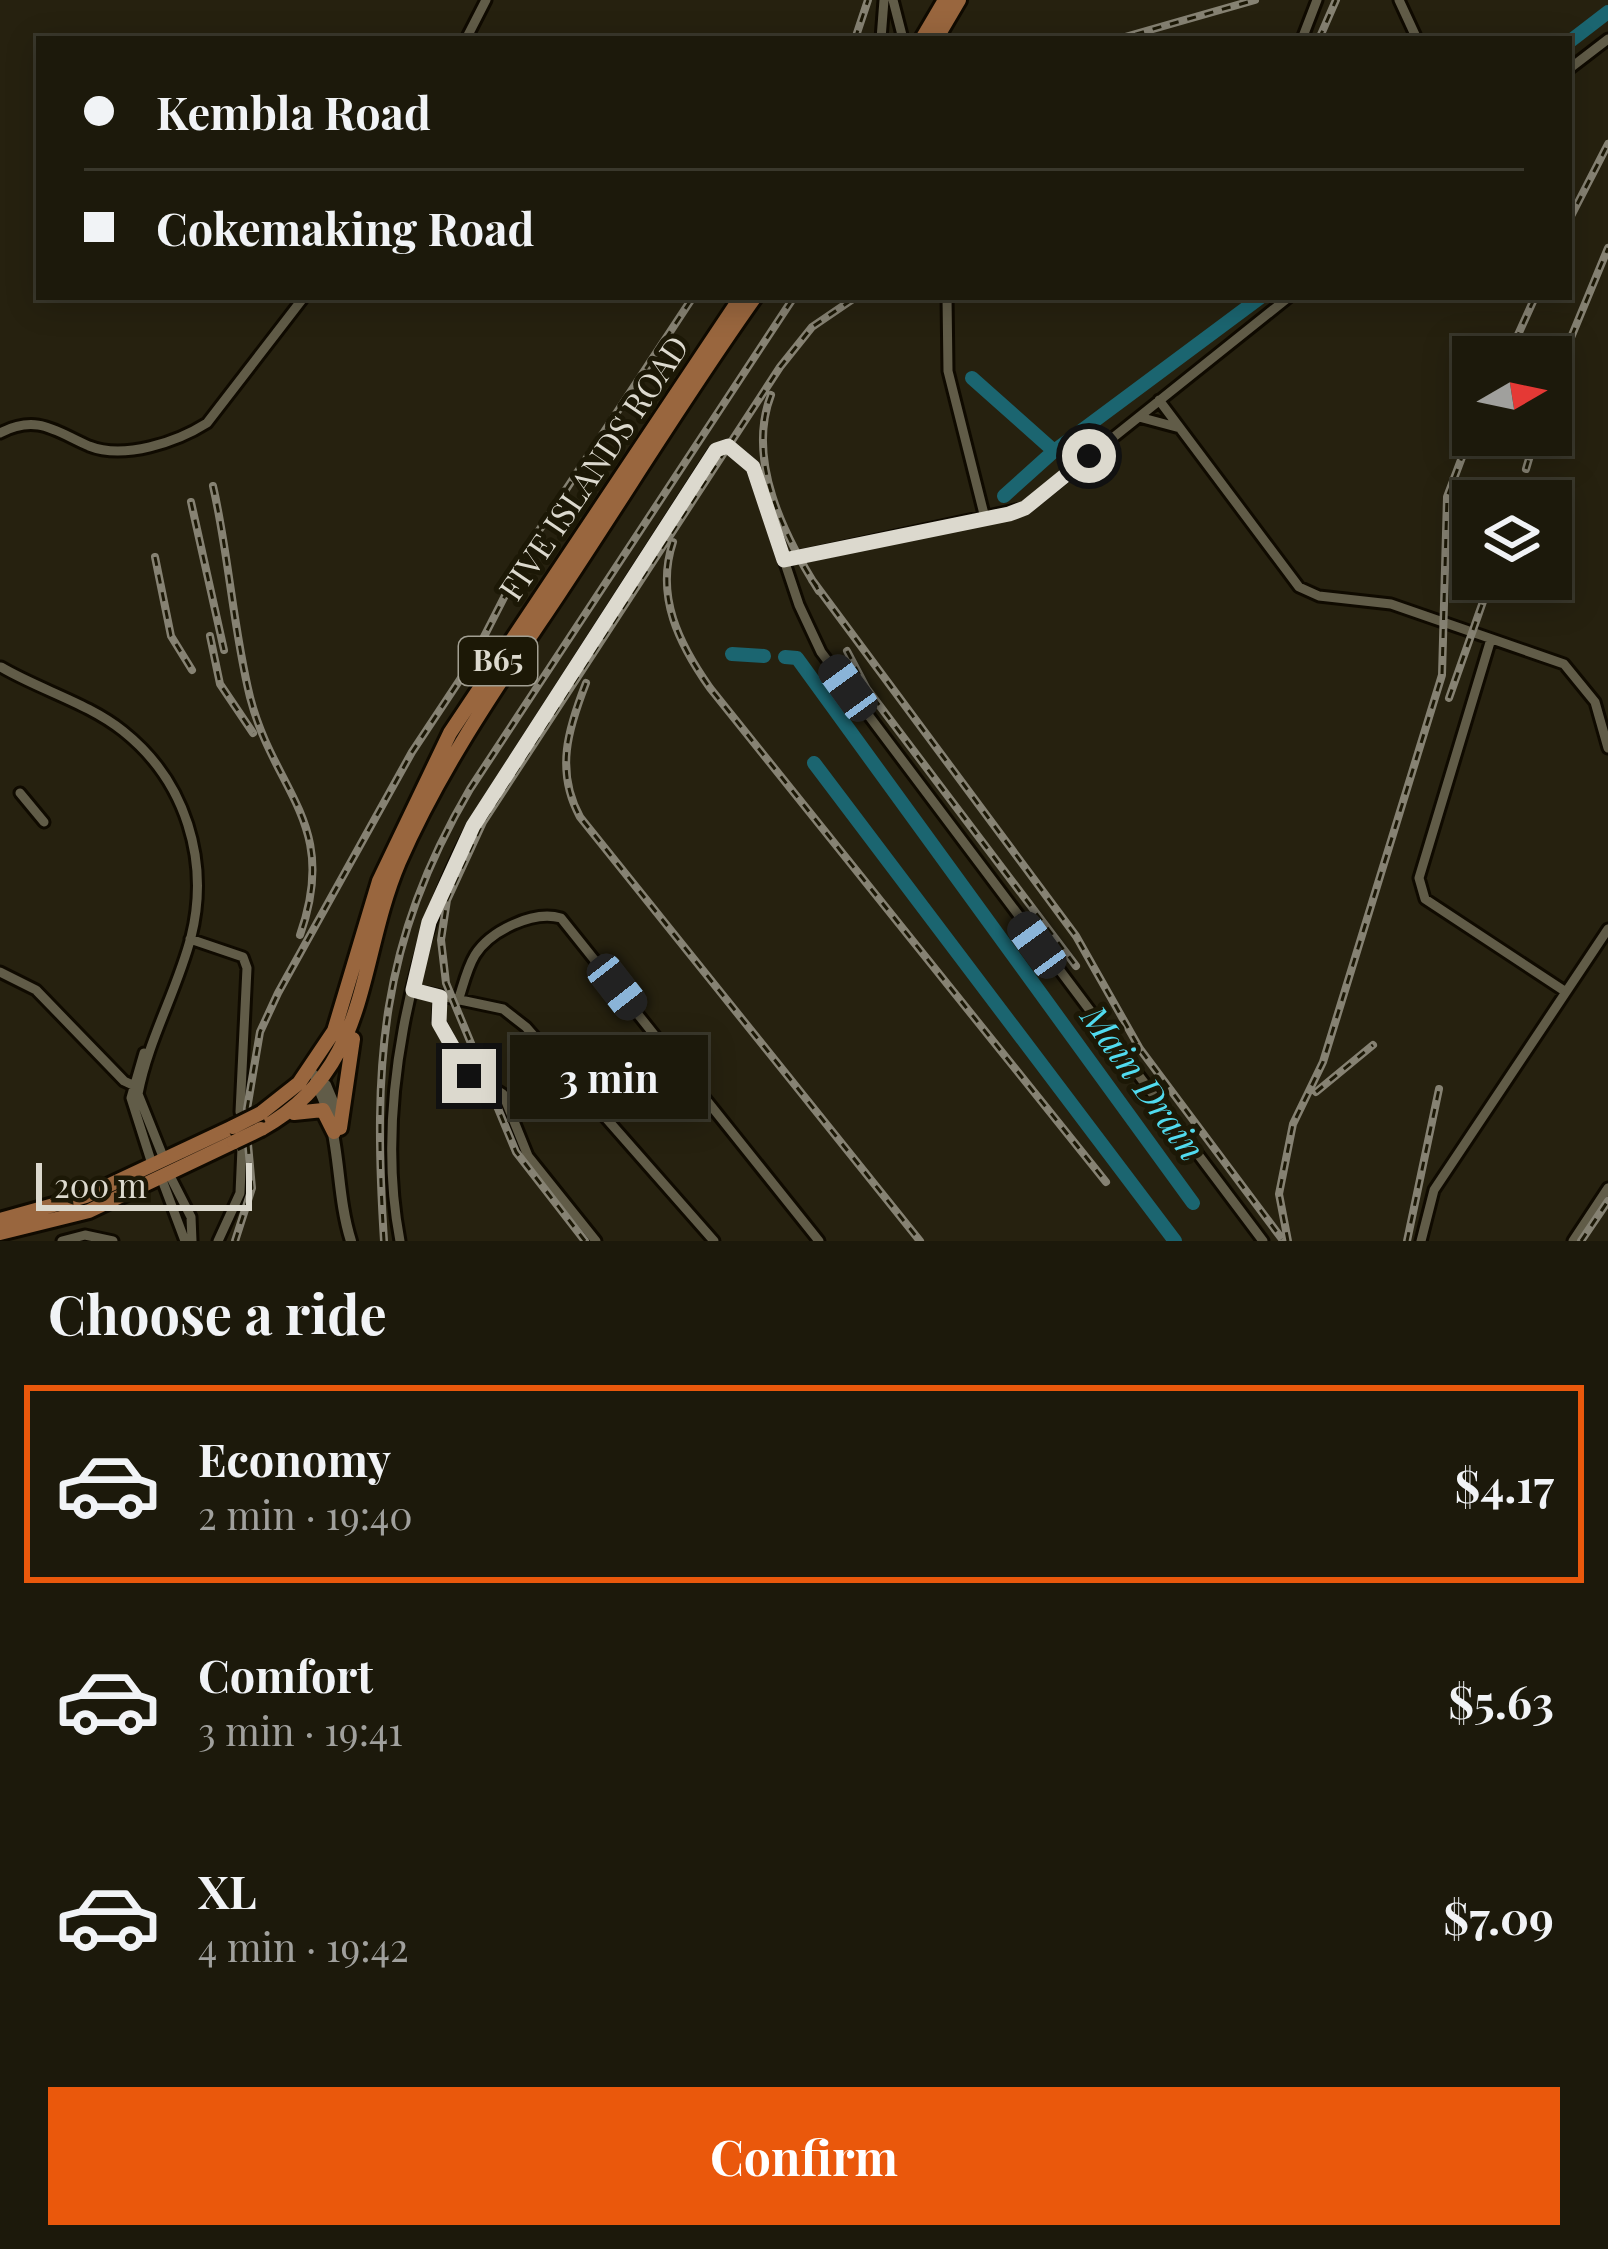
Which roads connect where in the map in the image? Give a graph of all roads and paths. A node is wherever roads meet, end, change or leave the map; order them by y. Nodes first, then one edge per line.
1 (486, 0) edge
2 (888, 0) edge
3 (945, 0) edge
4 (958, 0) edge
5 (1317, 0) edge
6 (1399, 0) edge
7 (468, 36) edge
8 (881, 36) edge
9 (901, 36) edge
10 (924, 36) edge
11 (938, 36) edge
12 (1303, 36) edge
13 (1416, 36) edge
14 (1608, 39) edge
15 (1572, 67) edge
16 (302, 300) edge
17 (738, 300) edge
18 (753, 300) edge
19 (947, 300) edge
20 (1284, 300) edge
21 (1160, 400) junction
22 (1139, 417) junction
23 (1180, 428) junction
24 (0, 434) edge
25 (985, 518) junction
26 (784, 560) junction
27 (1491, 638) junction
28 (0, 652) edge
29 (0, 668) edge
30 (1608, 748) edge
31 (20, 793) dead end
32 (44, 822) dead end
33 (1606, 936) edge
34 (190, 939) junction
35 (0, 972) edge
36 (413, 990) junction
37 (1566, 992) junction
38 (440, 997) junction
39 (458, 1001) junction
40 (359, 1010) junction
41 (316, 1078) junction
42 (136, 1086) junction
43 (240, 1112) dead end
44 (280, 1118) junction
45 (261, 1121) junction
46 (337, 1130) junction
47 (236, 1139) junction
48 (162, 1169) junction
49 (1608, 1188) edge
50 (0, 1220) edge
51 (0, 1233) edge
52 (1420, 1238) edge
53 (62, 1241) edge
54 (113, 1241) edge
55 (188, 1241) edge
56 (218, 1241) edge
57 (351, 1241) edge
58 (400, 1241) edge
59 (596, 1241) edge
60 (714, 1241) edge
61 (819, 1241) edge
62 (1262, 1241) edge
63 (1573, 1241) edge

1 - 7 street
2 - 8 street
2 - 9 street
3 - 10 main road
4 - 11 main road
5 - 12 street
6 - 13 street
14 - 15 street
16 - 24 street
17 - 41 main road, FIVE ISLANDS ROAD / B65
18 - 40 main road, FIVE ISLANDS ROAD / B65
19 - 25 street
20 - 21 street
21 - 22 street
21 - 23 street
22 - 23 street
22 - 25 street
23 - 27 street
25 - 26 street
26 - 36 street
26 - 62 street
27 - 30 street
27 - 37 street
28 - 29 street
29 - 34 street
31 - 32 street
33 - 37 street
34 - 42 street
34 - 43 street
35 - 42 street
36 - 38 street
36 - 58 street
37 - 52 street
38 - 39 street
38 - 59 street
39 - 60 street
39 - 61 street
40 - 41 main road, FIVE ISLANDS ROAD / B65
40 - 46 main road
41 - 44 main road, FIVE ISLANDS ROAD / B65
41 - 45 main road, FIVE ISLANDS ROAD / B65
41 - 46 street
42 - 48 street
44 - 45 main road, FIVE ISLANDS ROAD / B65
44 - 46 main road
45 - 47 main road, FIVE ISLANDS ROAD / B65, bridge
46 - 57 street
47 - 48 main road, FIVE ISLANDS ROAD / B65
47 - 56 street
48 - 50 main road, FIVE ISLANDS ROAD / B65
48 - 51 main road, FIVE ISLANDS ROAD / B65
48 - 55 street
49 - 63 street
53 - 54 street

